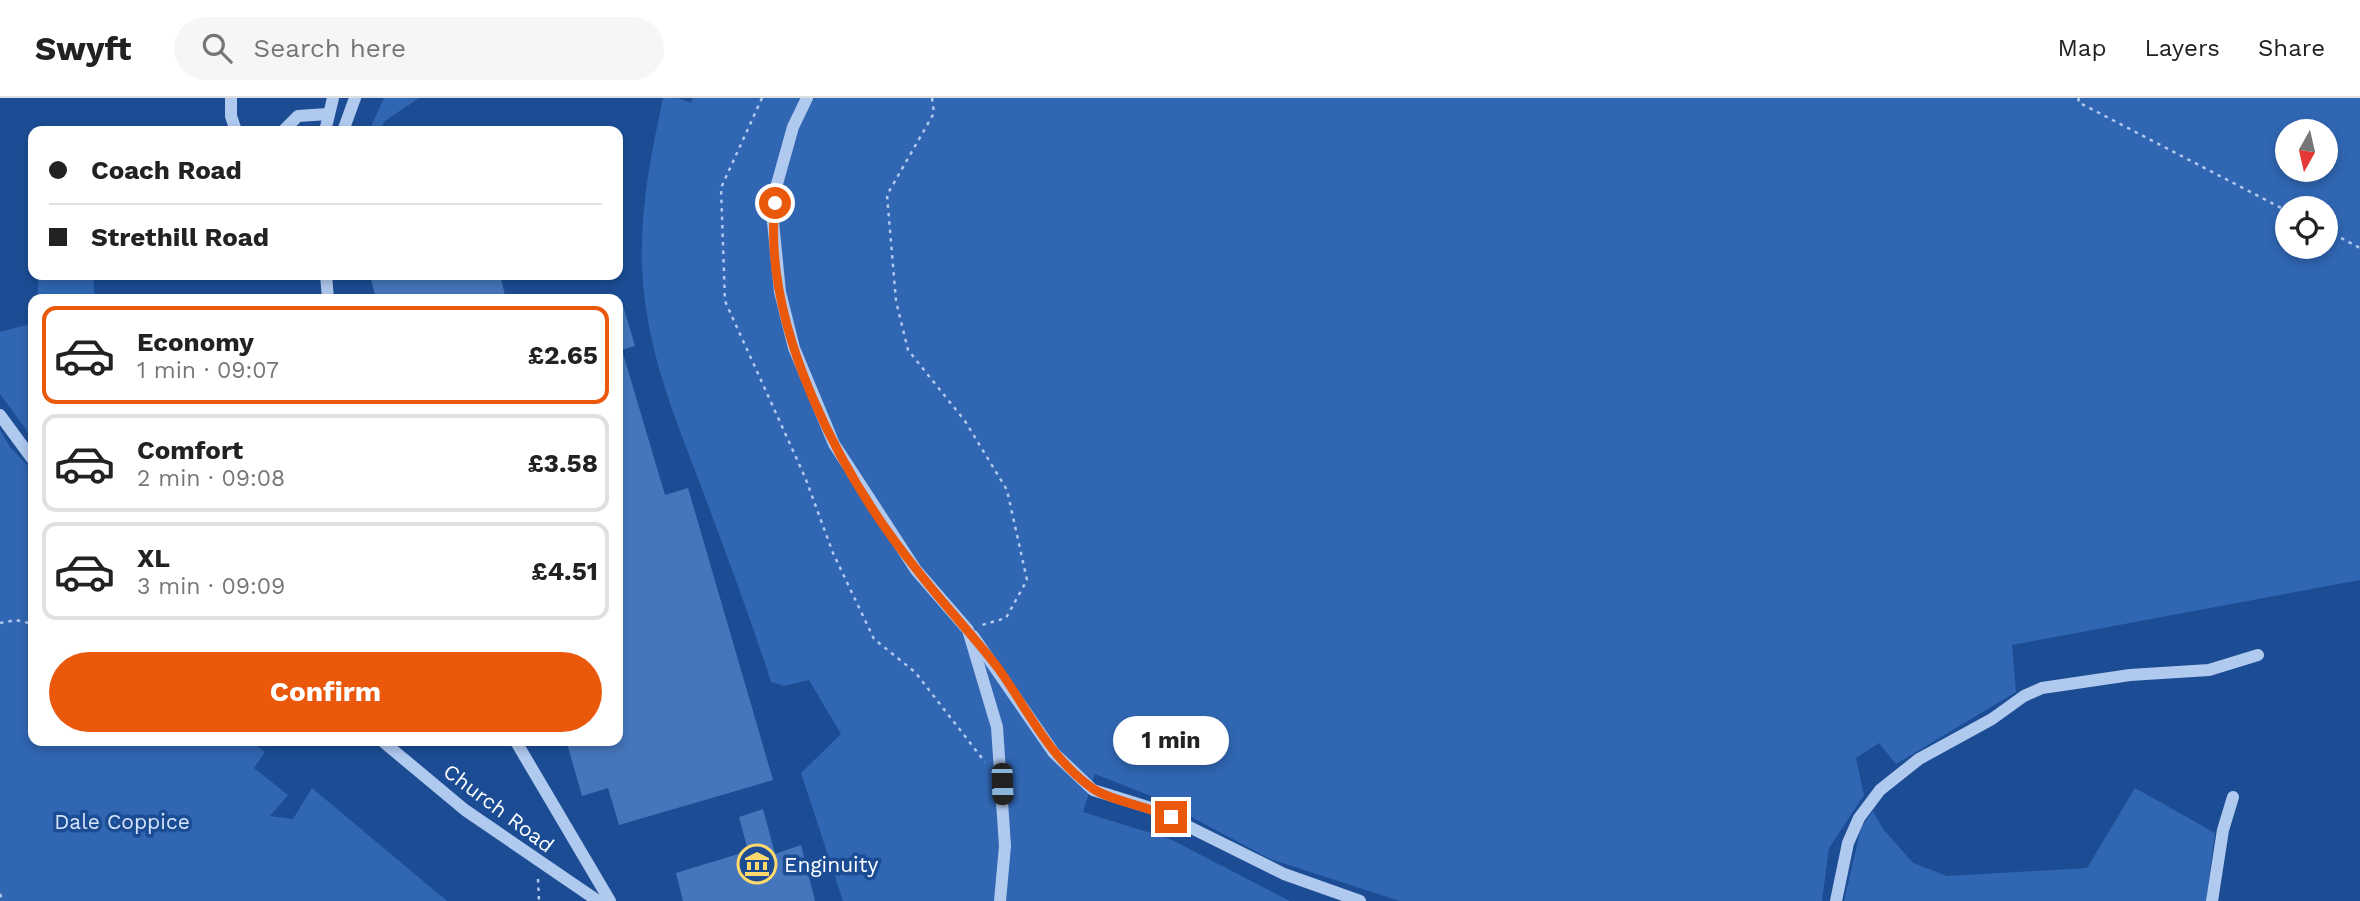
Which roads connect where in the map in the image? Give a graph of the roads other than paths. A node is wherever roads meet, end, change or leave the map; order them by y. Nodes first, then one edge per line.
1 (231, 98) edge
2 (333, 98) edge
3 (355, 98) edge
4 (807, 98) edge
5 (328, 114) junction
6 (234, 126) edge
7 (287, 126) edge
8 (326, 126) edge
9 (345, 126) edge
10 (0, 415) edge
11 (28, 453) edge
12 (968, 630) junction
13 (2258, 655) dead end
14 (389, 746) edge
15 (518, 746) edge
16 (2233, 797) dead end
17 (598, 901) edge
18 (610, 901) edge
19 (1000, 901) edge
20 (1360, 901) edge
21 (1836, 901) edge
22 (2212, 901) edge

1 - 6 street
2 - 5 street
3 - 9 street
4 - 12 street
5 - 7 street
5 - 8 street
10 - 11 street
12 - 19 street
12 - 20 street
13 - 21 street
14 - 17 street, Church Road
15 - 18 street
16 - 22 street

